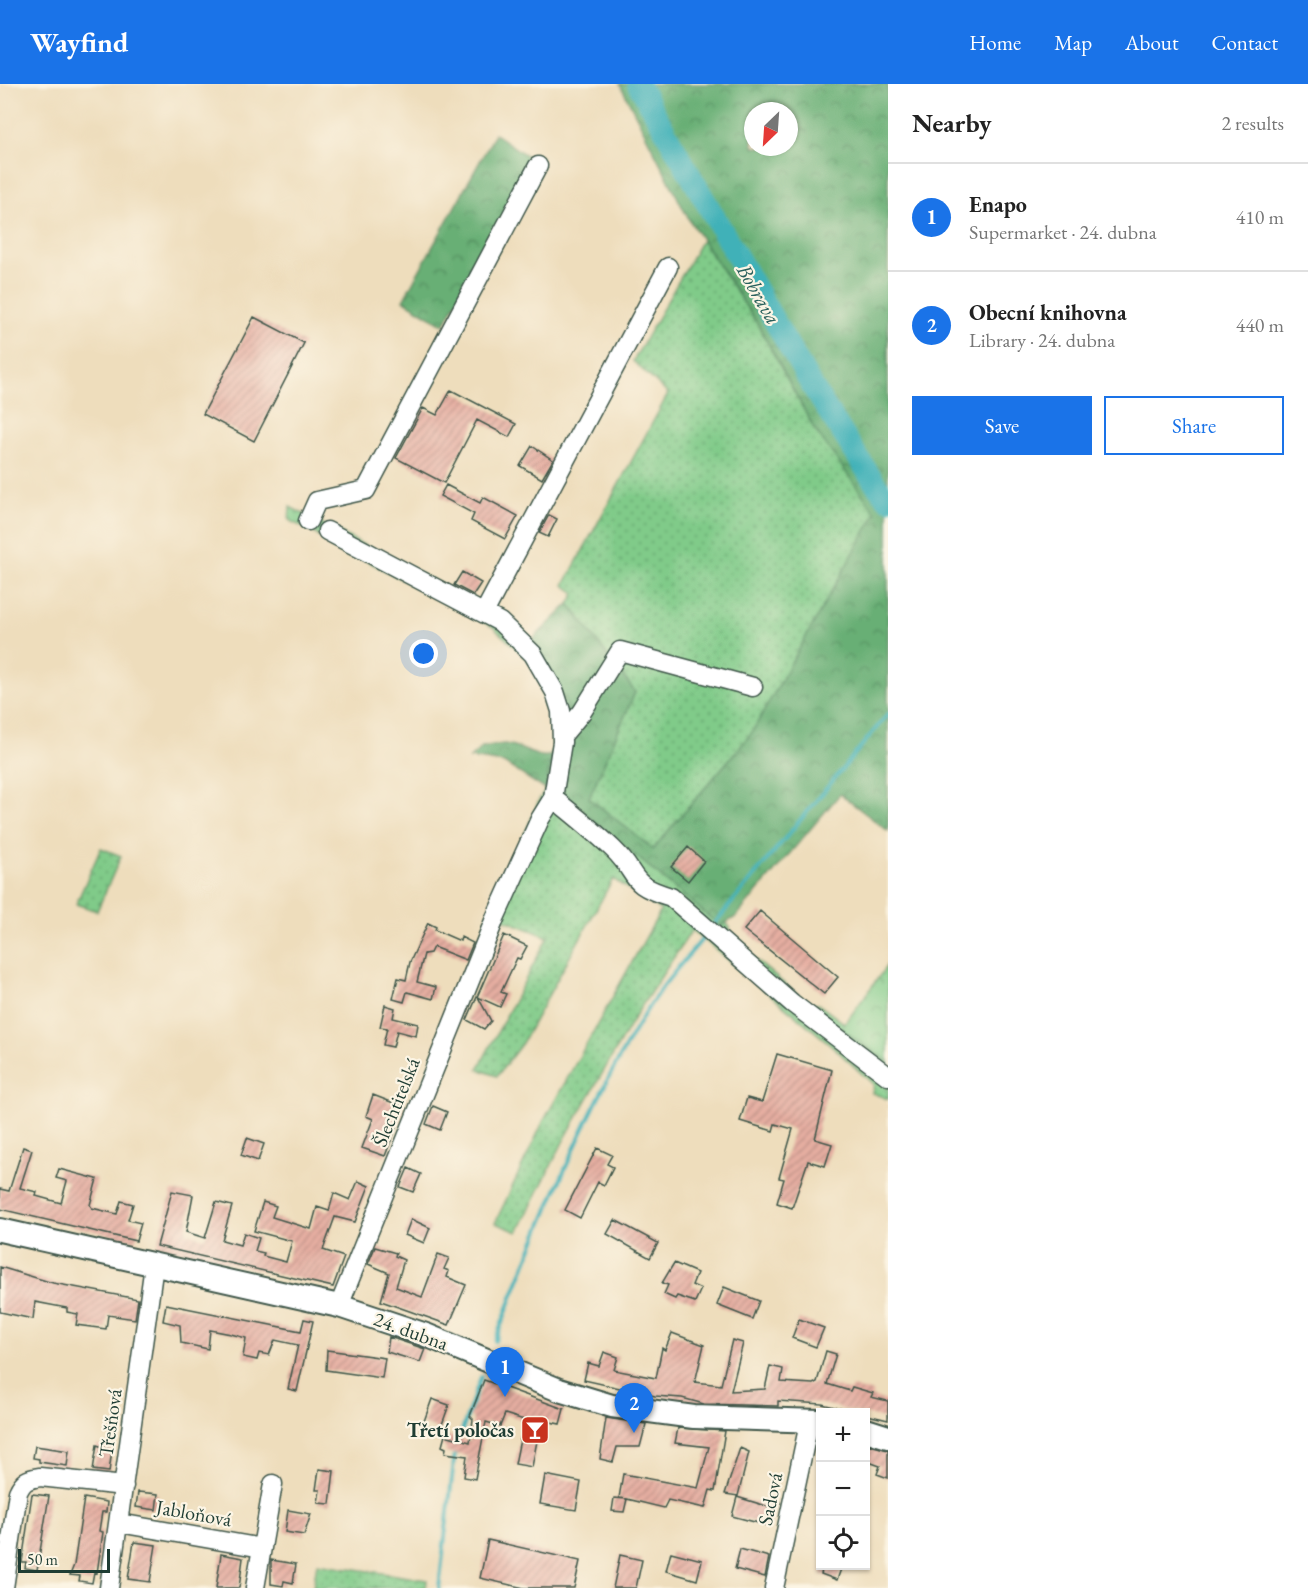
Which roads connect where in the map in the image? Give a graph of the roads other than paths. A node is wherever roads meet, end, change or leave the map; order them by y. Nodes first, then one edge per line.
1 (538, 166) dead end
2 (668, 267) dead end
3 (308, 521) dead end
4 (327, 531) dead end
5 (484, 614) junction
6 (753, 687) dead end
7 (562, 736) junction
8 (553, 798) junction
9 (888, 1076) edge
10 (0, 1230) edge
11 (154, 1265) junction
12 (339, 1306) junction
13 (815, 1420) edge
14 (870, 1431) edge
15 (888, 1437) edge
16 (273, 1484) dead end
17 (124, 1486) junction
18 (119, 1523) junction
19 (262, 1548) junction
20 (4, 1588) edge
21 (110, 1588) edge
22 (255, 1588) edge
23 (774, 1588) edge

1 - 3 street
2 - 5 street
4 - 5 street
5 - 7 street
6 - 7 street
7 - 8 street
8 - 9 street
8 - 12 street, Šlechtitelská
10 - 11 main road, 24. dubna
11 - 12 main road, 24. dubna
11 - 17 street, Třešňová
12 - 13 main road, 24. dubna
13 - 23 street, Sadová
14 - 15 main road
16 - 19 street
17 - 18 street, Třešňová
17 - 20 street
18 - 19 street, Jabloňová
18 - 21 street, Třešňová
19 - 22 street

